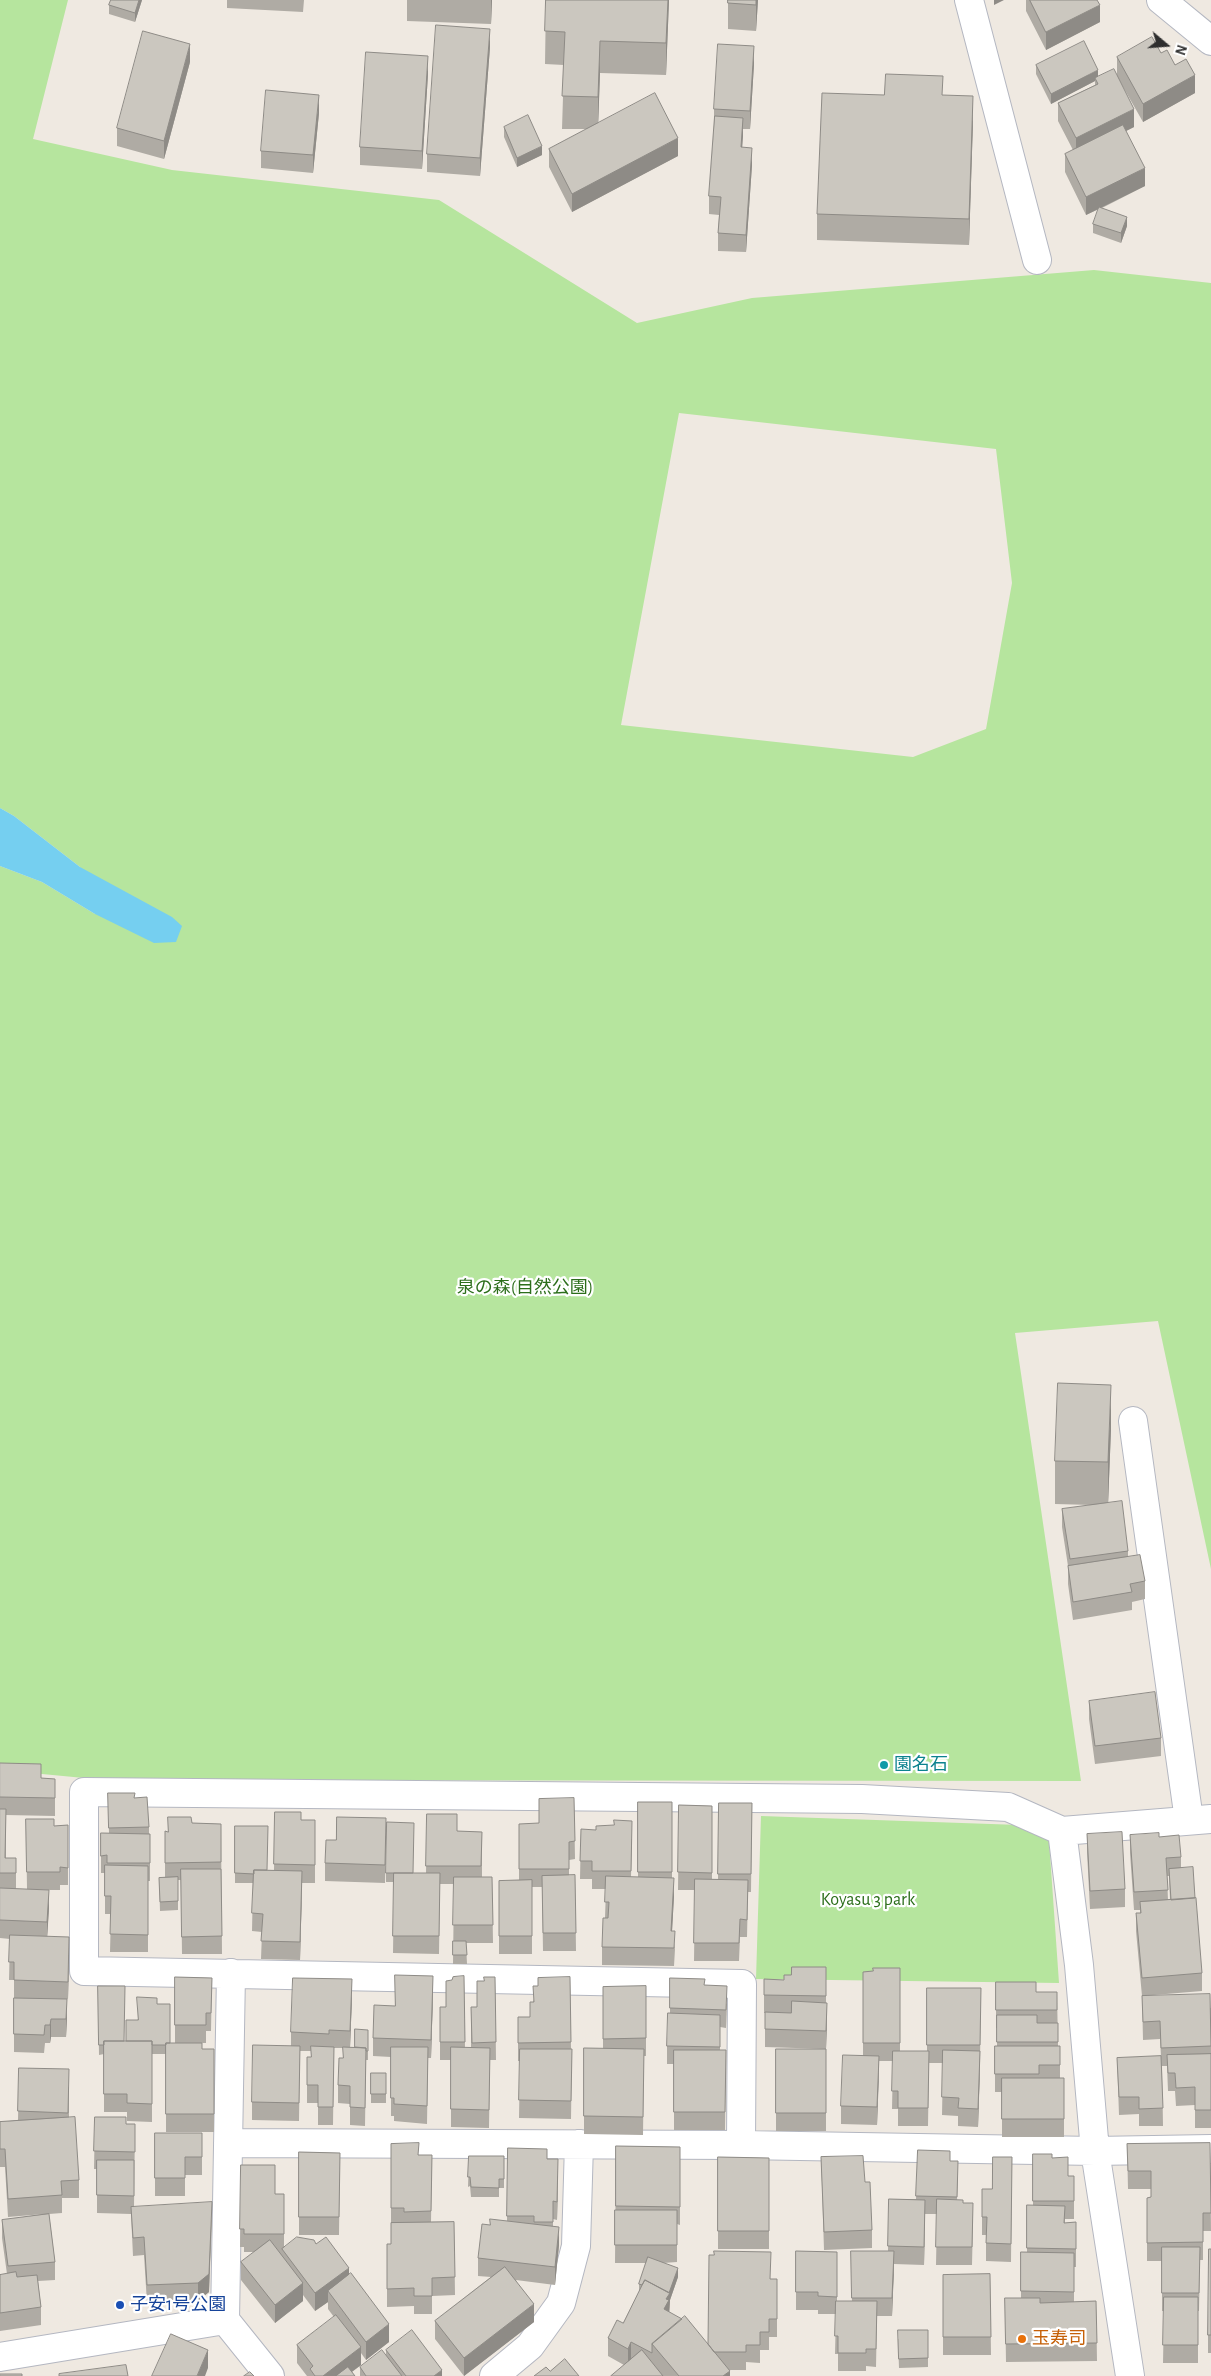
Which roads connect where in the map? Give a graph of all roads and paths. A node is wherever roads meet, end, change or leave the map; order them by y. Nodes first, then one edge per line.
1 (969, 0) edge
2 (1161, 0) edge
3 (1211, 41) edge
4 (1036, 260) dead end
5 (1133, 1421) dead end
6 (1200, 1820) edge
7 (1062, 1830) junction
8 (231, 1973) junction
9 (228, 2143) junction
10 (579, 2144) junction
11 (741, 2145) junction
12 (1211, 2149) edge
13 (1095, 2151) junction
14 (225, 2320) junction
15 (0, 2357) edge
16 (270, 2376) edge
17 (494, 2376) edge
18 (1130, 2376) edge

1 - 4 street
2 - 3 street
5 - 6 street
6 - 7 street
7 - 8 street
7 - 13 street
8 - 9 street
8 - 11 street
9 - 10 street
9 - 14 street
10 - 11 street
10 - 17 street
11 - 13 street
12 - 13 street
13 - 18 street
14 - 15 street
14 - 16 street

